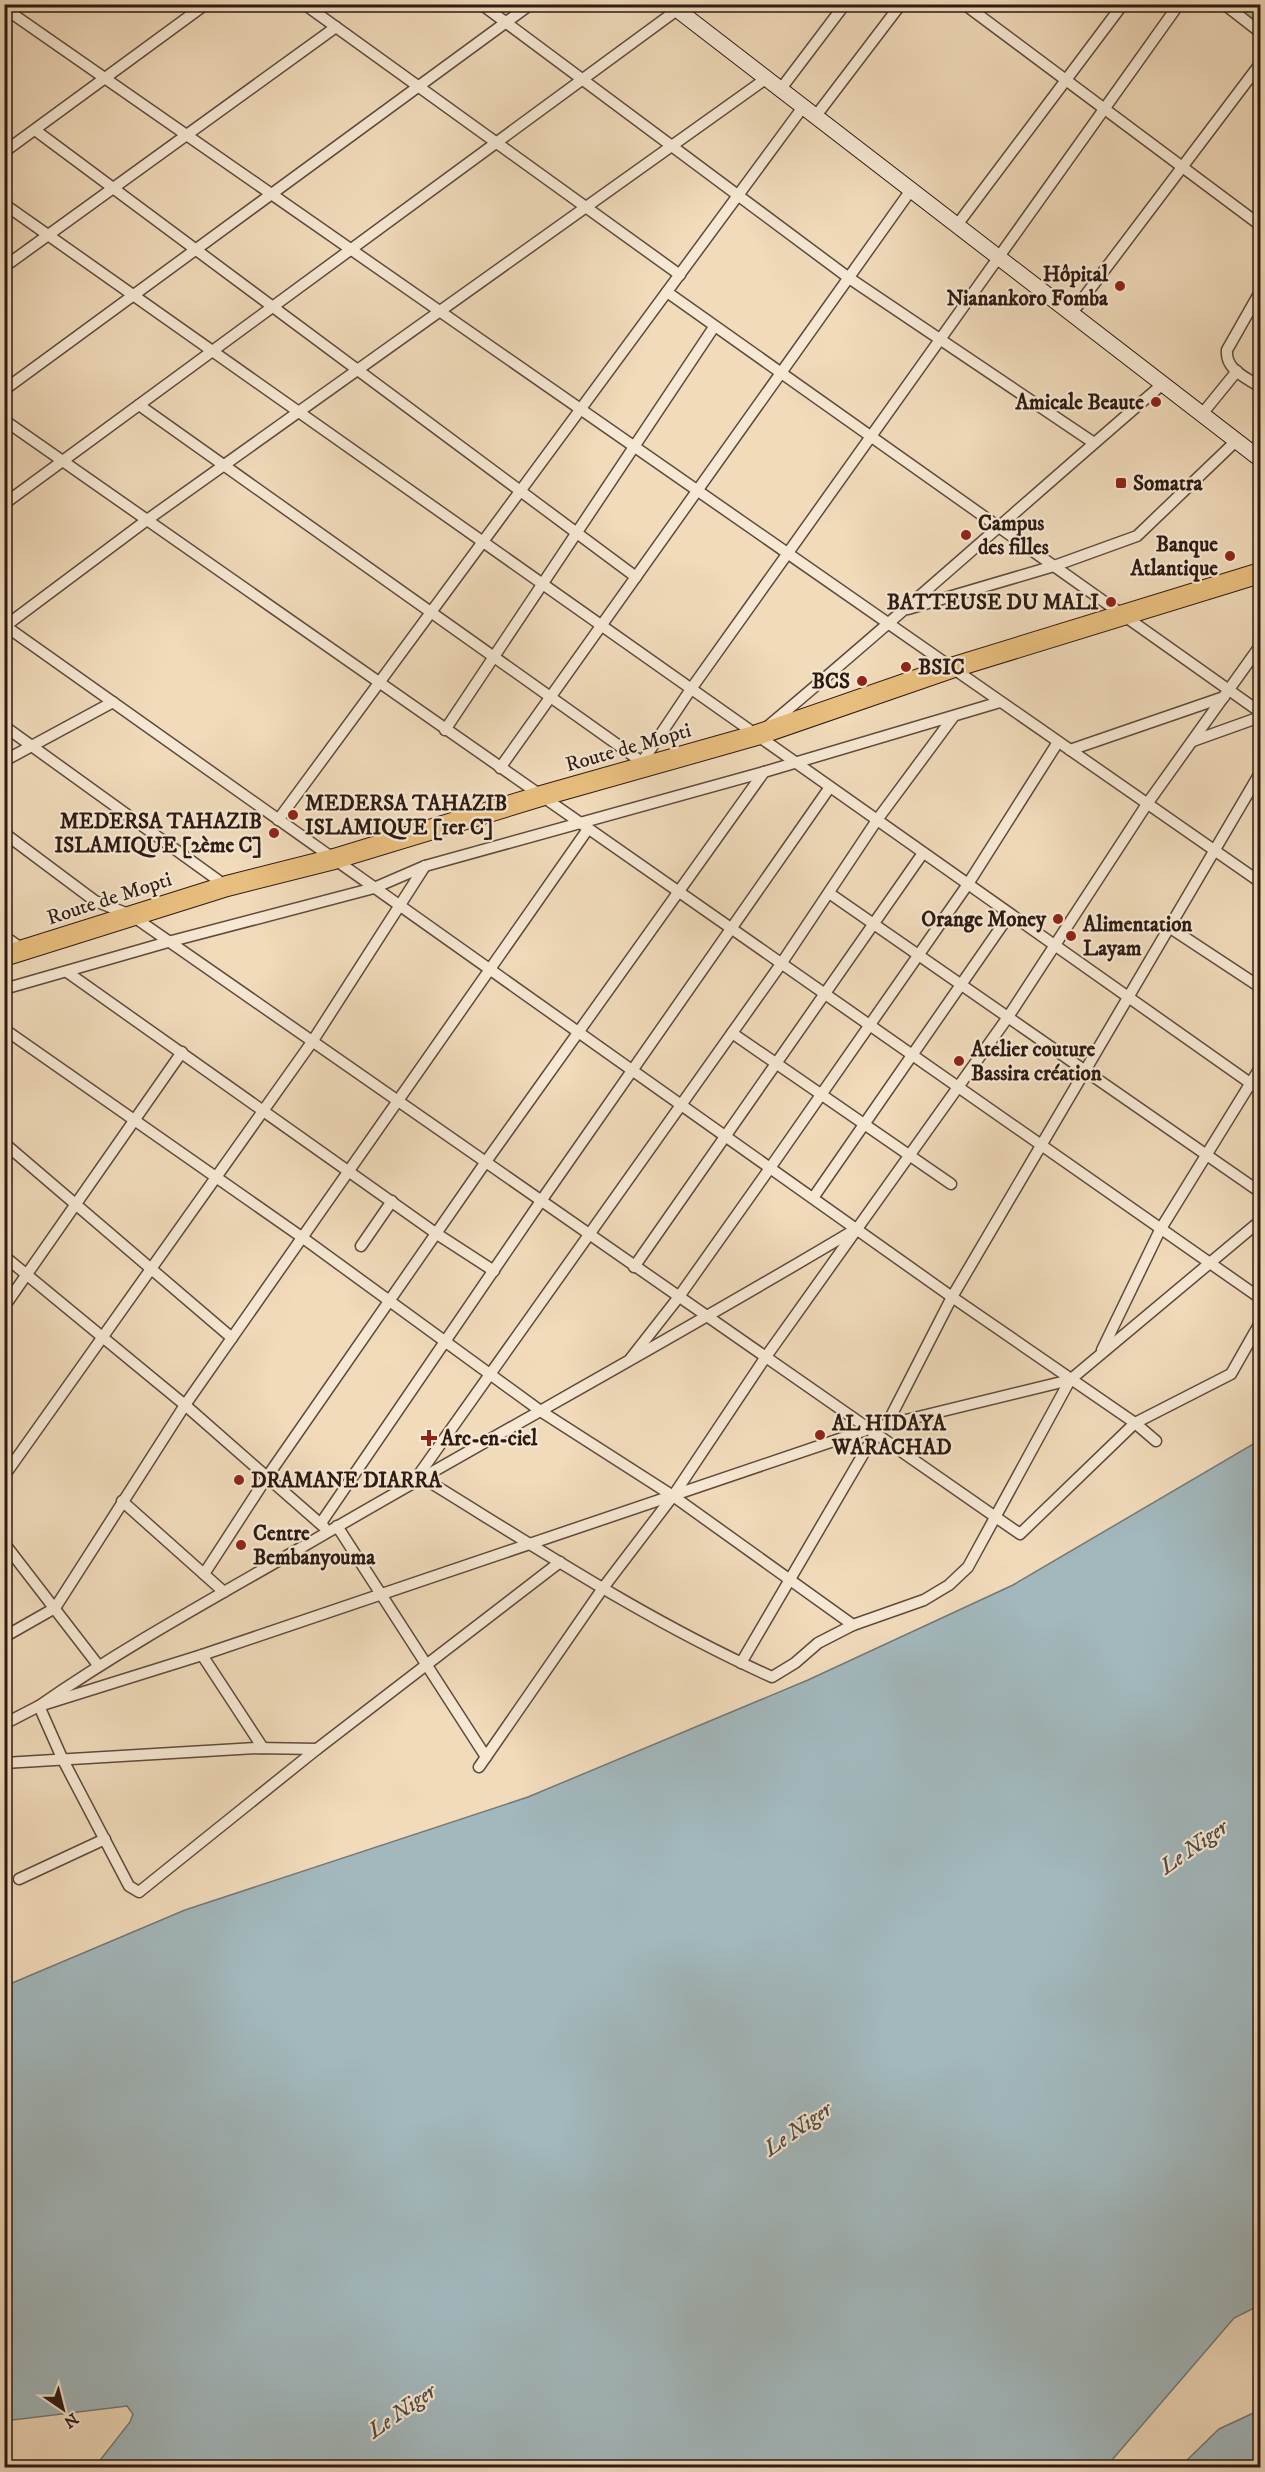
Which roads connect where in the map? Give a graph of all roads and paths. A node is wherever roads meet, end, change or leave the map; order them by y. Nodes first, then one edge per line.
1 (206, 4) edge
2 (304, 4) edge
3 (481, 4) edge
4 (531, 4) edge
5 (845, 4) edge
6 (901, 4) edge
7 (964, 4) edge
8 (1123, 4) edge
9 (1179, 4) edge
10 (1224, 4) edge
11 (673, 7) edge
12 (4, 8) edge
13 (506, 23) junction
14 (336, 27) junction
15 (1260, 32) edge
16 (1260, 64) edge
17 (107, 78) junction
18 (767, 78) junction
19 (582, 79) junction
20 (1066, 81) junction
21 (419, 87) junction
22 (780, 90) junction
23 (1105, 110) junction
24 (809, 112) junction
25 (35, 130) junction
26 (186, 135) junction
27 (496, 142) junction
28 (672, 145) junction
29 (4, 152) edge
30 (1182, 167) junction
31 (112, 189) junction
32 (911, 190) junction
33 (272, 195) junction
34 (738, 196) junction
35 (4, 204) edge
36 (587, 207) junction
37 (957, 225) junction
38 (1260, 225) edge
39 (47, 236) junction
40 (195, 250) junction
41 (351, 250) junction
42 (1000, 257) junction
43 (4, 267) edge
44 (680, 275) junction
45 (849, 278) junction
46 (667, 292) junction
47 (1260, 292) edge
48 (133, 296) junction
49 (272, 307) junction
50 (440, 312) junction
51 (1072, 313) junction
52 (714, 327) junction
53 (940, 341) junction
54 (212, 351) junction
55 (359, 371) junction
56 (1237, 371) junction
57 (781, 374) junction
58 (1164, 383) junction
59 (1260, 387) edge
60 (4, 390) edge
61 (139, 405) junction
62 (580, 410) junction
63 (300, 413) junction
64 (1202, 414) junction
65 (4, 420) edge
66 (871, 437) junction
67 (1236, 441) junction
68 (1094, 443) junction
69 (633, 447) junction
70 (1260, 459) edge
71 (63, 461) junction
72 (225, 466) junction
73 (521, 491) junction
74 (697, 491) junction
75 (4, 504) edge
76 (147, 520) junction
77 (997, 526) junction
78 (576, 533) junction
79 (483, 542) junction
80 (788, 554) junction
81 (1054, 566) junction
82 (1260, 573) edge
83 (636, 577) junction
84 (542, 585) junction
85 (906, 609) junction
86 (431, 613) junction
87 (1124, 616) junction
88 (890, 624) junction
89 (5, 626) edge
90 (601, 626) junction
91 (1260, 646) edge
92 (493, 658) junction
93 (951, 668) junction
94 (379, 683) junction
95 (691, 689) junction
96 (1227, 694) junction
97 (550, 697) junction
98 (112, 702) junction
99 (1000, 702) junction
100 (1260, 714) edge
101 (955, 716) junction
102 (4, 726) edge
103 (445, 730) junction
104 (757, 735) junction
105 (1193, 741) junction
106 (1058, 742) junction
107 (32, 746) junction
108 (1070, 750) junction
109 (4, 761) edge
110 (795, 762) junction
111 (640, 765) junction
112 (500, 768) junction
113 (764, 772) junction
114 (1260, 773) edge
115 (831, 787) junction
116 (541, 796) junction
117 (1148, 804) junction
118 (278, 820) junction
119 (876, 820) junction
120 (584, 826) junction
121 (4, 833) edge
122 (1214, 850) junction
123 (923, 853) junction
124 (334, 859) junction
125 (425, 866) junction
126 (1260, 882) edge
127 (968, 884) junction
128 (227, 886) junction
129 (374, 888) junction
130 (676, 891) junction
131 (829, 893) junction
132 (399, 905) junction
133 (1010, 914) junction
134 (131, 915) junction
135 (874, 924) junction
136 (1169, 927) junction
137 (730, 929) junction
138 (4, 936) edge
139 (168, 942) junction
140 (1056, 946) junction
141 (24, 950) junction
142 (918, 955) junction
143 (4, 956) edge
144 (781, 964) junction
145 (491, 970) junction
146 (67, 972) junction
147 (962, 985) junction
148 (1260, 987) edge
149 (4, 989) edge
150 (825, 995) junction
151 (1128, 997) junction
152 (1008, 1017) junction
153 (868, 1025) junction
154 (4, 1029) edge
155 (579, 1033) junction
156 (732, 1033) junction
157 (312, 1042) junction
158 (182, 1052) junction
159 (912, 1056) junction
160 (777, 1064) junction
161 (1260, 1068) edge
162 (633, 1071) junction
163 (1085, 1071) junction
164 (1256, 1087) edge
165 (958, 1088) junction
166 (821, 1094) junction
167 (398, 1103) junction
168 (681, 1105) junction
169 (262, 1110) junction
170 (136, 1122) junction
171 (864, 1124) junction
172 (726, 1137) junction
173 (4, 1143) edge
174 (1040, 1146) junction
175 (909, 1155) junction
176 (1207, 1155) junction
177 (485, 1163) junction
178 (770, 1168) junction
179 (350, 1171) junction
180 (218, 1178) junction
181 (951, 1184) dead end
182 (1260, 1192) edge
183 (813, 1198) junction
184 (392, 1201) junction
185 (541, 1201) junction
186 (76, 1204) junction
187 (1260, 1221) edge
188 (856, 1229) junction
189 (1160, 1230) junction
190 (437, 1234) junction
191 (588, 1234) junction
192 (303, 1238) junction
193 (361, 1246) dead end
194 (4, 1256) edge
195 (1208, 1263) junction
196 (634, 1267) junction
197 (153, 1268) junction
198 (494, 1271) junction
199 (27, 1275) junction
200 (952, 1297) junction
201 (678, 1298) junction
202 (1260, 1298) edge
203 (390, 1302) junction
204 (4, 1307) edge
205 (708, 1318) junction
206 (1260, 1323) edge
207 (104, 1337) junction
208 (232, 1338) junction
209 (445, 1343) junction
210 (1101, 1353) junction
211 (765, 1358) junction
212 (628, 1362) junction
213 (491, 1374) junction
214 (1070, 1380) junction
215 (185, 1405) junction
216 (542, 1412) junction
217 (887, 1424) junction
218 (1135, 1424) junction
219 (872, 1432) junction
220 (1156, 1441) dead end
221 (4, 1476) edge
222 (267, 1477) junction
223 (423, 1478) junction
224 (412, 1484) junction
225 (673, 1496) junction
226 (122, 1501) junction
227 (994, 1516) junction
228 (329, 1527) junction
229 (4, 1543) edge
230 (531, 1544) junction
231 (560, 1562) junction
232 (204, 1574) junction
233 (790, 1579) junction
234 (603, 1588) junction
235 (224, 1592) junction
236 (382, 1594) junction
237 (55, 1608) junction
238 (854, 1626) junction
239 (4, 1637) edge
240 (202, 1655) junction
241 (741, 1663) junction
242 (99, 1665) junction
243 (426, 1665) junction
244 (39, 1706) junction
245 (4, 1724) edge
246 (263, 1748) junction
247 (317, 1749) junction
248 (486, 1757) junction
249 (63, 1758) junction
250 (4, 1763) edge
251 (479, 1767) dead end
252 (105, 1839) junction
253 (19, 1878) dead end

1 - 17 street
2 - 14 street
3 - 13 street
4 - 13 street
5 - 22 street
6 - 24 street
7 - 20 street
8 - 20 street
9 - 23 street
10 - 15 street
11 - 18 street
11 - 19 street
12 - 17 street
13 - 19 street
13 - 21 street
14 - 21 street
14 - 26 street
16 - 30 street
17 - 25 street
17 - 26 street
18 - 22 street
18 - 28 street
19 - 27 street
19 - 28 street
20 - 23 street
20 - 37 street
21 - 27 street
21 - 33 street
22 - 24 street
23 - 30 street
23 - 42 street
24 - 32 street
24 - 34 street
25 - 29 street
25 - 31 street
26 - 31 street
26 - 33 street
27 - 36 street
27 - 41 street
28 - 34 street
28 - 36 street
30 - 38 street
30 - 51 street
31 - 39 street
31 - 40 street
32 - 37 street
32 - 45 street
33 - 40 street
33 - 41 street
34 - 44 street
34 - 45 street
35 - 39 street
36 - 44 street
36 - 50 street
37 - 42 street
39 - 43 street
39 - 48 street
40 - 48 street
40 - 49 street
41 - 49 street
41 - 50 street
42 - 51 street
42 - 53 street
44 - 46 street
45 - 53 street
45 - 57 street
46 - 52 street
46 - 62 street
47 - 56 street
48 - 54 street
48 - 60 street
49 - 54 street
49 - 55 street
50 - 55 street
50 - 62 street
51 - 58 street
52 - 57 street
52 - 69 street
53 - 66 street
53 - 68 street
54 - 61 street
54 - 63 street
55 - 63 street
55 - 73 street
56 - 59 street
56 - 64 street
57 - 66 street
57 - 74 street
58 - 64 street
58 - 68 street
61 - 71 street
61 - 72 street
62 - 69 street
62 - 73 street
63 - 72 street
63 - 79 street
64 - 67 street
65 - 71 street
66 - 77 street
66 - 80 street
67 - 70 street
67 - 81 street
68 - 77 street
69 - 74 street
69 - 78 street
71 - 75 street
71 - 76 street
72 - 76 street
72 - 86 street
73 - 78 street
73 - 79 street
74 - 80 street
74 - 83 street
76 - 89 street
76 - 94 street
77 - 81 street
77 - 85 street
78 - 83 street
78 - 84 street
79 - 84 street
79 - 86 street
80 - 88 street
80 - 95 street
81 - 85 street
81 - 87 street
82 - 87 highway, Route de Mopti
83 - 90 street
84 - 90 street
84 - 92 street
85 - 88 street
86 - 92 street
86 - 94 street
87 - 93 highway, Route de Mopti
87 - 96 street
88 - 93 street
88 - 104 street
89 - 98 street
90 - 95 street
90 - 97 street
91 - 96 street
92 - 97 street
92 - 103 street
93 - 99 street
93 - 104 highway, Route de Mopti
94 - 103 street
94 - 118 street
95 - 104 street
95 - 111 street
96 - 100 street
96 - 105 street
96 - 108 street
97 - 111 street
97 - 112 street
98 - 107 street
98 - 118 street
99 - 101 street
99 - 106 street
100 - 105 street
101 - 110 street
101 - 119 street
102 - 107 street
103 - 112 street
104 - 110 street
104 - 111 highway, Route de Mopti
105 - 117 street
106 - 108 street
106 - 127 street
107 - 109 street
107 - 128 street
108 - 117 street
110 - 113 street
110 - 115 street
111 - 116 highway, Route de Mopti
112 - 116 street
113 - 120 street
113 - 130 street
114 - 122 street
115 - 119 street
115 - 137 street
116 - 120 street
116 - 124 highway, Route de Mopti
117 - 122 street
117 - 140 street
118 - 124 street
119 - 123 street
119 - 131 street
120 - 125 street
120 - 130 street
120 - 145 street
121 - 134 street
122 - 126 street
122 - 136 street
123 - 127 street
123 - 135 street
124 - 128 highway, Route de Mopti
124 - 129 street
125 - 129 street
125 - 132 street
127 - 133 street
127 - 142 street
128 - 134 highway, Route de Mopti
129 - 132 street
129 - 139 street
130 - 137 street
130 - 155 street
131 - 135 street
131 - 144 street
132 - 145 street
132 - 157 street
133 - 140 street
133 - 147 street
134 - 139 street
134 - 141 highway, Route de Mopti
135 - 142 street
135 - 150 street
136 - 148 street
136 - 151 street
137 - 144 street
137 - 162 street
138 - 141 street
139 - 146 street
139 - 157 street
140 - 151 street
140 - 152 street
141 - 143 highway, Route de Mopti
142 - 147 street
142 - 153 street
144 - 150 street
144 - 156 street
145 - 155 street
145 - 167 street
146 - 149 street
146 - 158 street
147 - 152 street
147 - 159 street
150 - 153 street
150 - 160 street
151 - 163 street
151 - 164 street
152 - 163 street
152 - 165 street
153 - 159 street
153 - 166 street
154 - 170 street
155 - 162 street
155 - 177 street
156 - 160 street
156 - 168 street
157 - 167 street
157 - 169 street
158 - 169 street
158 - 170 street
159 - 165 street
159 - 171 street
160 - 166 street
160 - 172 street
161 - 164 street
162 - 168 street
162 - 185 street
163 - 174 street
163 - 176 street
164 - 176 street
165 - 174 street
165 - 175 street
166 - 171 street
166 - 178 street
167 - 177 street
167 - 179 street
168 - 172 street
168 - 191 street
169 - 179 street
169 - 180 street
170 - 180 street
170 - 186 street
171 - 175 street
171 - 183 street
172 - 178 street
172 - 196 street
173 - 186 street
174 - 189 street
174 - 200 street
175 - 181 street
175 - 188 street
176 - 182 street
176 - 189 street
177 - 185 street
177 - 190 street
178 - 183 street
178 - 201 street
179 - 184 street
179 - 192 street
180 - 192 street
180 - 197 street
183 - 188 street
184 - 190 street
184 - 193 street
185 - 191 street
185 - 198 street
186 - 197 street
186 - 199 street
187 - 195 street
188 - 200 street
188 - 205 street
188 - 211 street
189 - 195 street
189 - 210 street
190 - 198 street
190 - 203 street
191 - 196 street
191 - 213 street
192 - 203 street
192 - 208 street
194 - 199 street
195 - 202 street
195 - 210 street
196 - 201 street
197 - 207 street
197 - 208 street
198 - 209 street
199 - 204 street
199 - 207 street
200 - 214 street
200 - 217 street
201 - 205 street
201 - 212 street
203 - 209 street
203 - 222 street
205 - 211 street
205 - 212 street
206 - 218 street
207 - 215 street
207 - 221 street
208 - 215 street
209 - 213 street
209 - 228 street
210 - 214 street
211 - 219 street
211 - 225 street
212 - 216 street
213 - 216 street
213 - 224 street
214 - 217 street
214 - 218 street
214 - 227 street
215 - 222 street
215 - 226 street
216 - 223 street
216 - 225 street
217 - 219 street
218 - 220 street
218 - 227 street
219 - 225 street
219 - 227 street
219 - 233 street
222 - 228 street
222 - 232 street
223 - 224 street
223 - 230 street
224 - 228 street
225 - 230 street
225 - 233 street
225 - 234 street
226 - 232 street
226 - 237 street
227 - 238 street
228 - 235 street
228 - 236 street
229 - 237 street
230 - 231 street
230 - 236 street
231 - 234 street
231 - 243 street
232 - 235 street
233 - 238 street
233 - 241 street
234 - 241 street
234 - 248 street
235 - 242 street
236 - 240 street
236 - 243 street
237 - 239 street
237 - 242 street
238 - 241 street
240 - 244 street
240 - 246 street
242 - 244 street
243 - 247 street
243 - 248 street
244 - 245 street
244 - 249 street
246 - 247 street
246 - 249 street
247 - 252 street
248 - 251 street
249 - 250 street
249 - 252 street
252 - 253 street

